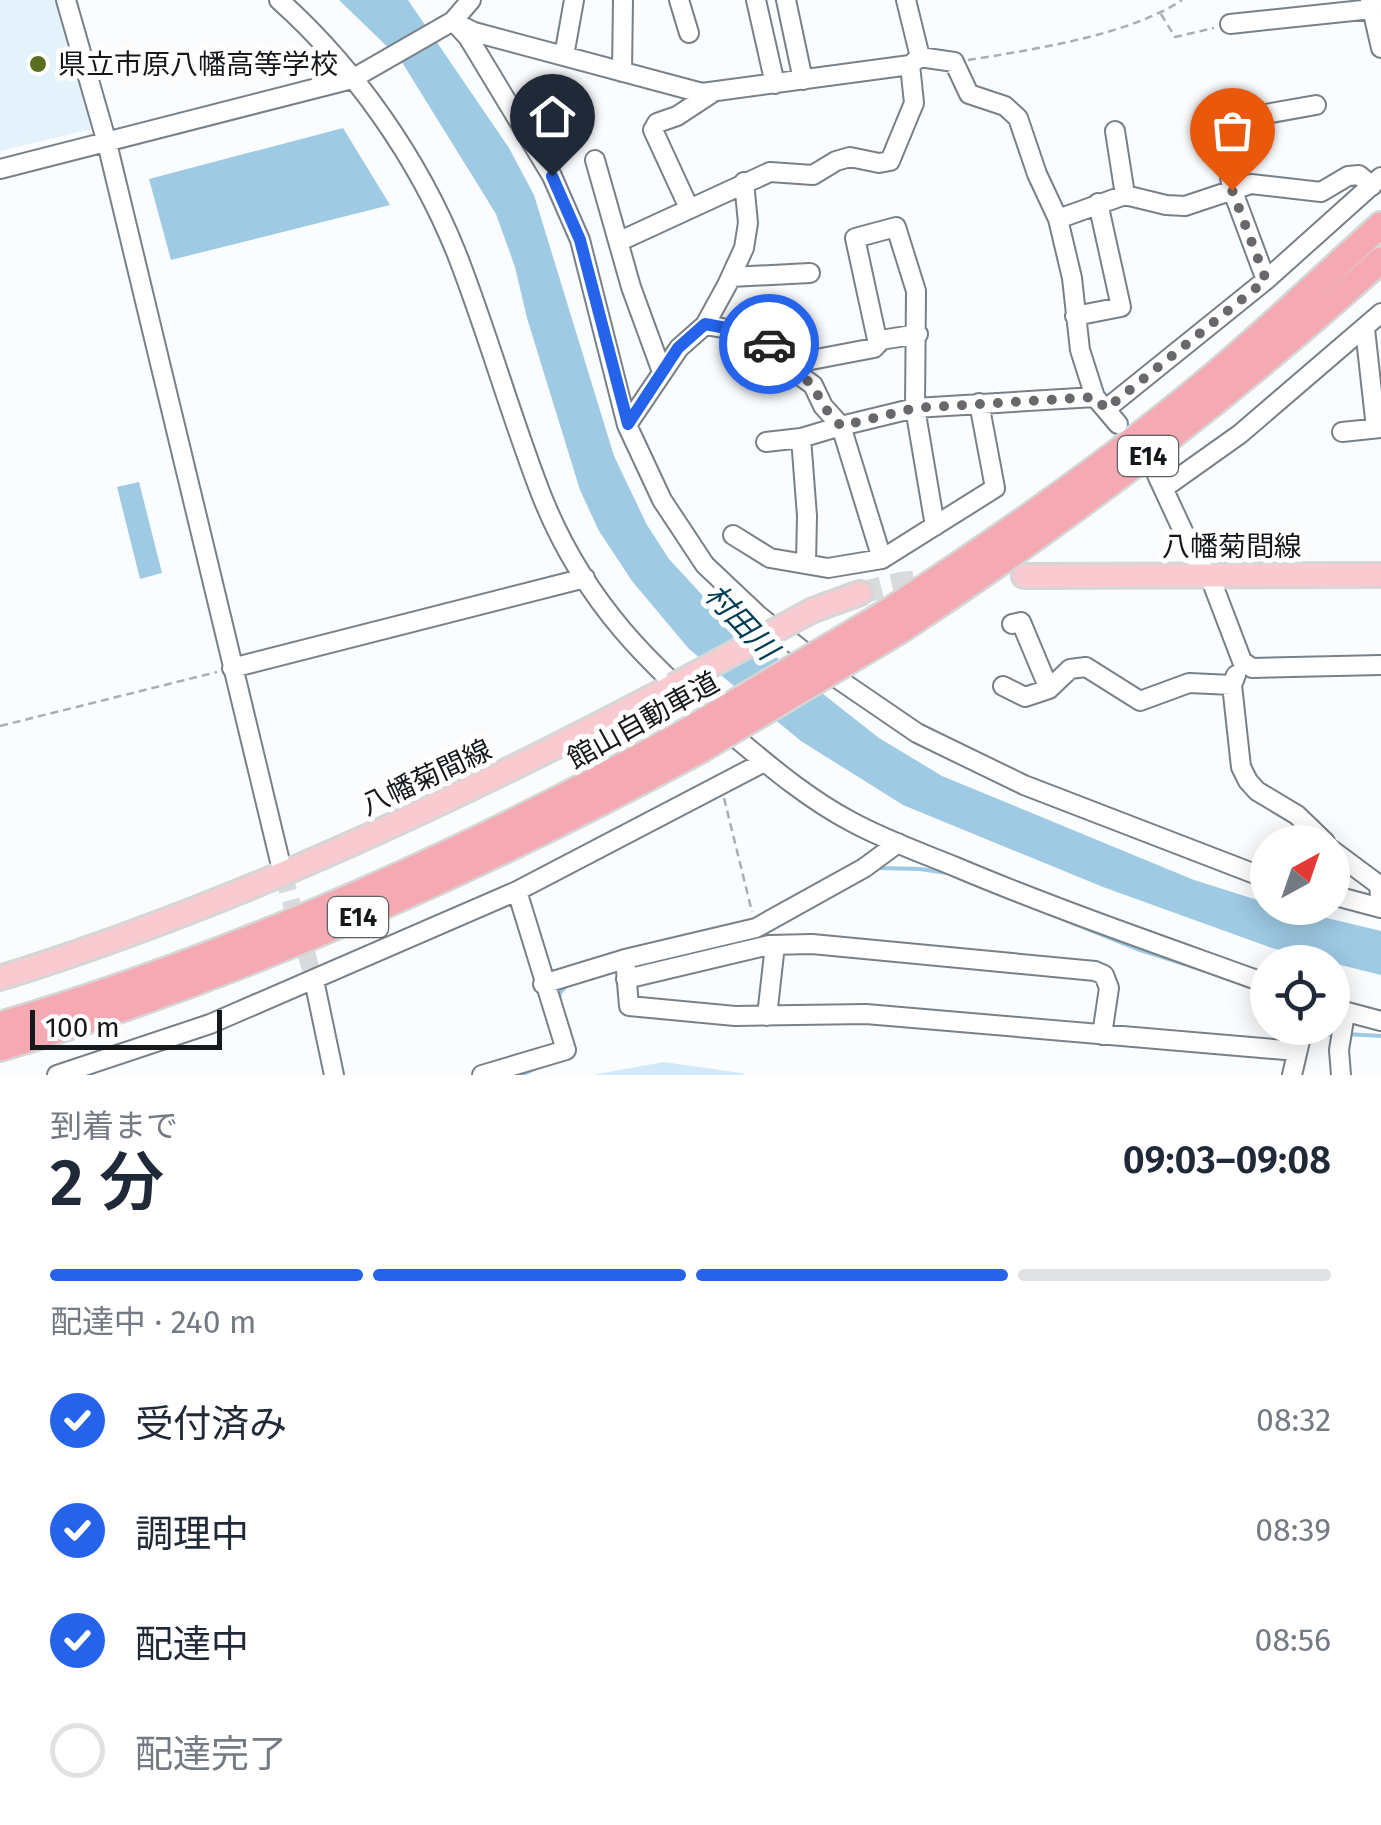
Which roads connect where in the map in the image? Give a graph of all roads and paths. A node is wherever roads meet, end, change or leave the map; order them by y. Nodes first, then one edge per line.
1 (66, 0) edge
2 (279, 0) edge
3 (470, 0) edge
4 (574, 0) edge
5 (623, 0) edge
6 (679, 0) edge
7 (756, 0) edge
8 (786, 0) edge
9 (906, 0) edge
10 (1182, 0) edge
11 (1374, 4) edge
12 (1295, 8) edge
13 (1161, 14) junction
14 (453, 21) junction
15 (1230, 24) joint
16 (689, 33) dead end
17 (1381, 48) edge
18 (564, 56) junction
19 (915, 61) junction
20 (954, 62) junction
21 (622, 72) junction
22 (352, 79) junction
23 (804, 80) junction
24 (775, 84) junction
25 (712, 93) junction
26 (1316, 104) dead end
27 (1115, 132) dead end
28 (107, 143) junction
29 (596, 160) dead end
30 (0, 169) edge
31 (1376, 181) edge
32 (744, 182) junction
33 (1232, 190) junction
34 (1125, 195) junction
35 (1098, 204) junction
36 (690, 208) junction
37 (1058, 219) junction
38 (1381, 225) edge
39 (620, 240) junction
40 (1381, 260) edge
41 (810, 272) dead end
42 (731, 277) junction
43 (1266, 280) junction
44 (1381, 314) edge
45 (1075, 316) junction
46 (705, 324) junction
47 (1365, 329) junction
48 (918, 334) junction
49 (878, 344) junction
50 (786, 365) junction
51 (662, 372) junction
52 (979, 403) junction
53 (915, 408) junction
54 (1106, 410) junction
55 (628, 424) junction
56 (841, 426) junction
57 (1379, 428) edge
58 (1342, 432) dead end
59 (801, 438) junction
60 (766, 442) dead end
61 (935, 526) junction
62 (734, 535) dead end
63 (882, 559) junction
64 (806, 563) junction
65 (1381, 575) edge
66 (1024, 576) dead end
67 (1210, 577) junction
68 (584, 578) junction
69 (860, 593) tunnel mouth
70 (892, 622) junction
71 (1012, 624) dead end
72 (1242, 661) junction
73 (1381, 665) edge
74 (232, 668) junction
75 (1232, 685) junction
76 (673, 686) junction
77 (1003, 686) dead end
78 (1049, 689) junction
79 (0, 726) edge
80 (692, 741) junction
81 (764, 762) junction
82 (720, 782) junction
83 (1307, 825) edge
84 (898, 843) junction
85 (1350, 863) edge
86 (1250, 872) edge
87 (284, 874) junction
88 (517, 891) junction
89 (1350, 900) edge
90 (1381, 908) edge
91 (756, 928) junction
92 (775, 945) junction
93 (624, 959) junction
94 (1250, 977) edge
95 (0, 978) edge
96 (314, 980) junction
97 (626, 980) junction
98 (544, 984) junction
99 (1350, 1013) edge
100 (768, 1016) junction
101 (1381, 1021) edge
102 (0, 1025) edge
103 (1102, 1034) junction
104 (1298, 1045) edge
105 (1339, 1045) edge
106 (0, 1048) edge
107 (1297, 1051) junction
108 (57, 1075) edge
109 (334, 1075) edge
110 (482, 1075) edge
111 (1292, 1075) edge
112 (1341, 1075) edge
113 (1349, 1075) edge

1 - 28 street
2 - 22 street
3 - 14 street
4 - 18 street
5 - 21 street
6 - 16 street
7 - 24 street
8 - 23 street
9 - 19 street
10 - 13 path
11 - 12 street
11 - 17 street
12 - 15 street
13 - 15 path
13 - 20 path
14 - 18 street
14 - 22 street
14 - 55 street
18 - 21 street
19 - 20 street
19 - 23 street
19 - 32 street
20 - 37 street
21 - 25 street
22 - 28 street
22 - 68 street
23 - 24 street
24 - 25 street
25 - 36 street
26 - 33 street
27 - 34 street
28 - 30 street
28 - 74 street
29 - 39 street
31 - 33 street
31 - 43 street
32 - 36 street
32 - 42 street
33 - 34 street
33 - 43 street
34 - 35 street
35 - 37 street
35 - 45 street
36 - 39 street
37 - 45 street
38 - 70 highway, 館山自動車道 / E14
39 - 51 street
40 - 70 highway, 館山自動車道 / E14
41 - 42 street
42 - 46 street
43 - 54 street
44 - 47 street
45 - 54 street
46 - 50 street
46 - 51 street
47 - 57 street
47 - 67 street
48 - 49 street
48 - 49 street
48 - 53 street
49 - 50 street
50 - 56 street
51 - 55 street
52 - 53 street
52 - 54 street
52 - 61 street
53 - 56 street
53 - 61 street
55 - 86 street
56 - 59 street
56 - 63 street
57 - 58 street
59 - 60 street
59 - 64 street
61 - 63 street
62 - 64 street
63 - 64 street
65 - 67 main road, 八幡菊間線
66 - 67 main road, 八幡菊間線
67 - 72 street
68 - 74 street
68 - 76 street
69 - 76 main road, 八幡菊間線, bridge
70 - 80 highway, 館山自動車道 / E14, bridge
71 - 78 street
72 - 73 street
72 - 75 street
74 - 79 path
74 - 87 street
75 - 78 street
75 - 83 street
76 - 81 street
76 - 87 main road, 八幡菊間線
77 - 78 street
80 - 102 highway, 館山自動車道 / E14
80 - 106 highway, 館山自動車道 / E14
81 - 82 street
81 - 84 street
82 - 88 street
82 - 91 path
84 - 91 street
84 - 94 street
85 - 90 street
87 - 95 main road, 八幡菊間線
88 - 96 street
88 - 98 street
89 - 90 street
91 - 93 street
92 - 97 street
92 - 100 street
92 - 103 street
93 - 97 street
93 - 98 street
96 - 108 street
96 - 109 street
97 - 100 street
98 - 110 street
99 - 101 street
100 - 103 street
103 - 107 street
104 - 107 street
105 - 112 street
107 - 111 street
112 - 113 street

